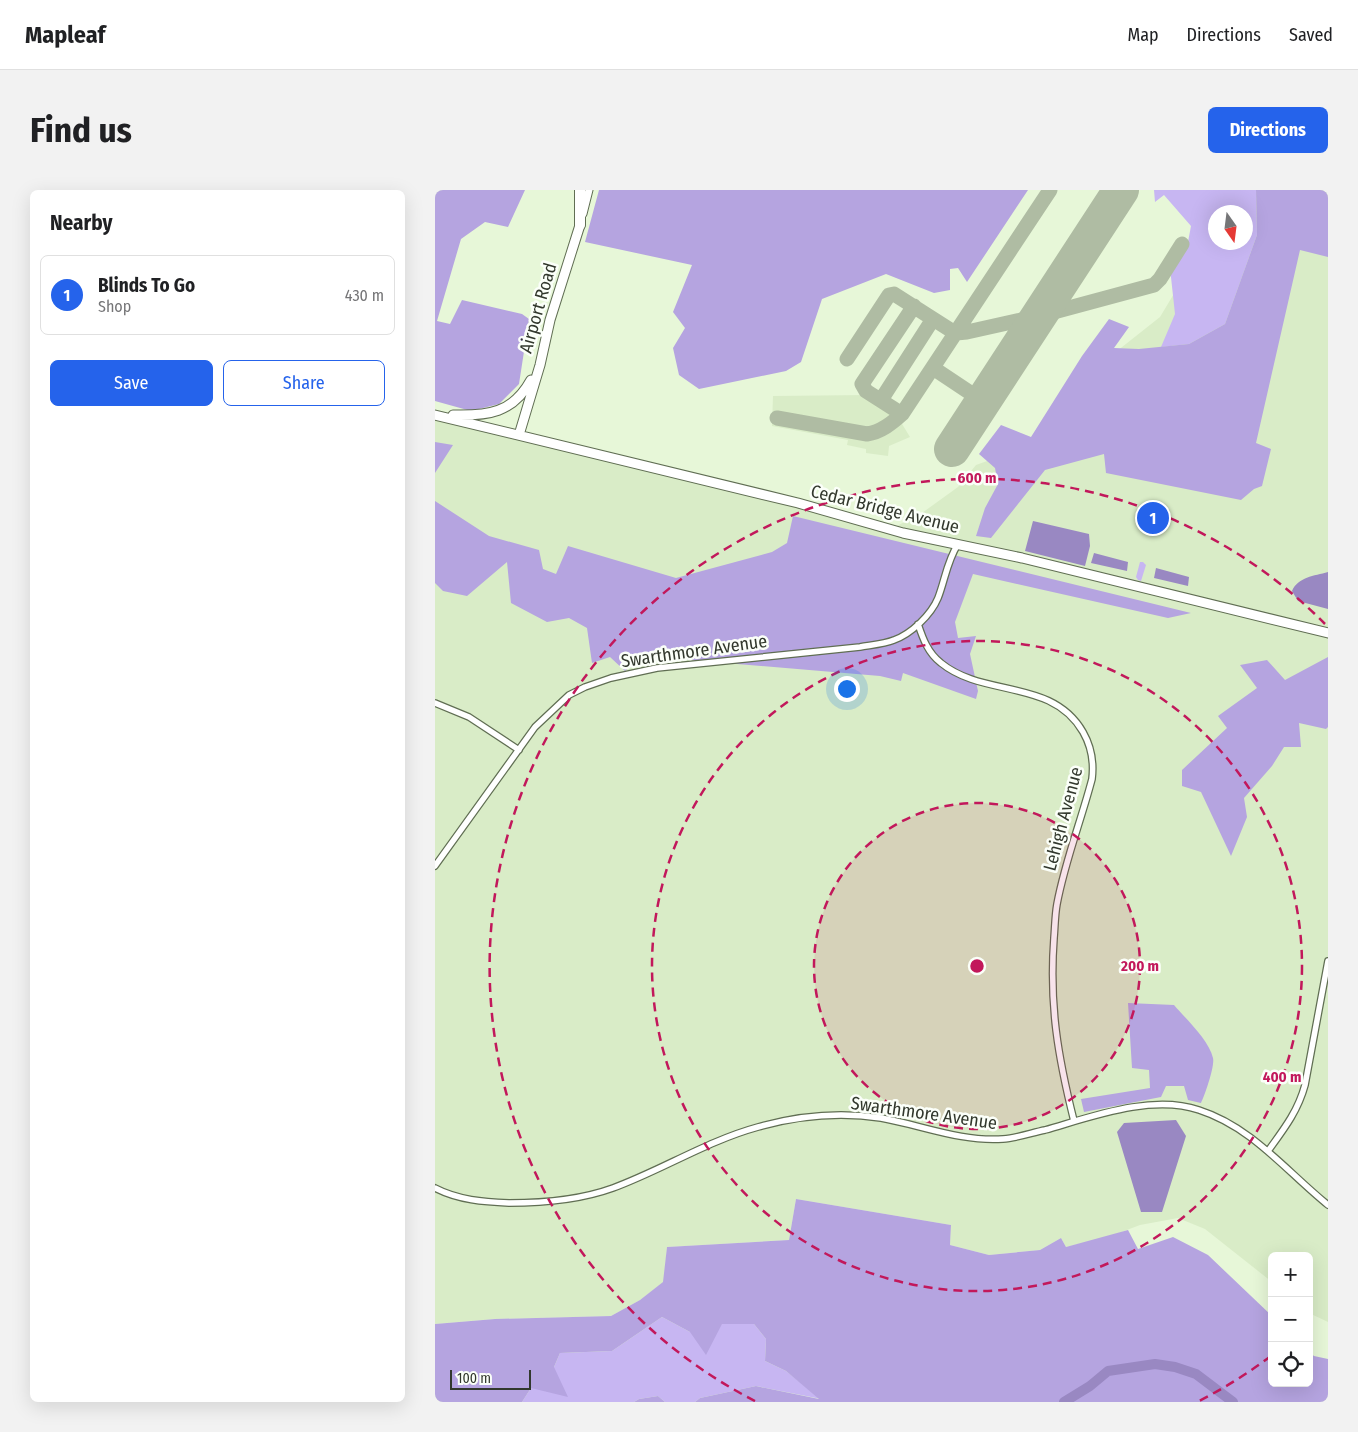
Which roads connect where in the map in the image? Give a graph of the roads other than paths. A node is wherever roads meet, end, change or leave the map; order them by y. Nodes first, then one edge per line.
1 (580, 190) edge
2 (589, 190) edge
3 (579, 225) junction
4 (539, 365) junction
5 (435, 414) edge
6 (519, 435) junction
7 (958, 544) junction
8 (918, 624) junction
9 (1328, 633) edge
10 (435, 702) edge
11 (519, 750) junction
12 (435, 866) edge
13 (1328, 961) edge
14 (1074, 1121) junction
15 (1268, 1151) junction
16 (435, 1188) edge
17 (1328, 1206) edge

1 - 3 highway
2 - 3 street, Airport Road
3 - 4 main road, Airport Road
4 - 5 main road
4 - 6 main road, Airport Road
5 - 6 main road, Cedar Bridge Avenue
6 - 7 main road, Cedar Bridge Avenue
7 - 8 street, Swarthmore Avenue
7 - 9 main road, Cedar Bridge Avenue
8 - 11 street, Swarthmore Avenue
8 - 14 street, Lehigh Avenue
10 - 11 street
11 - 12 street, Swarthmore Avenue
13 - 15 street
14 - 15 street, Swarthmore Avenue
14 - 16 street, Swarthmore Avenue
15 - 17 street, Swarthmore Avenue

